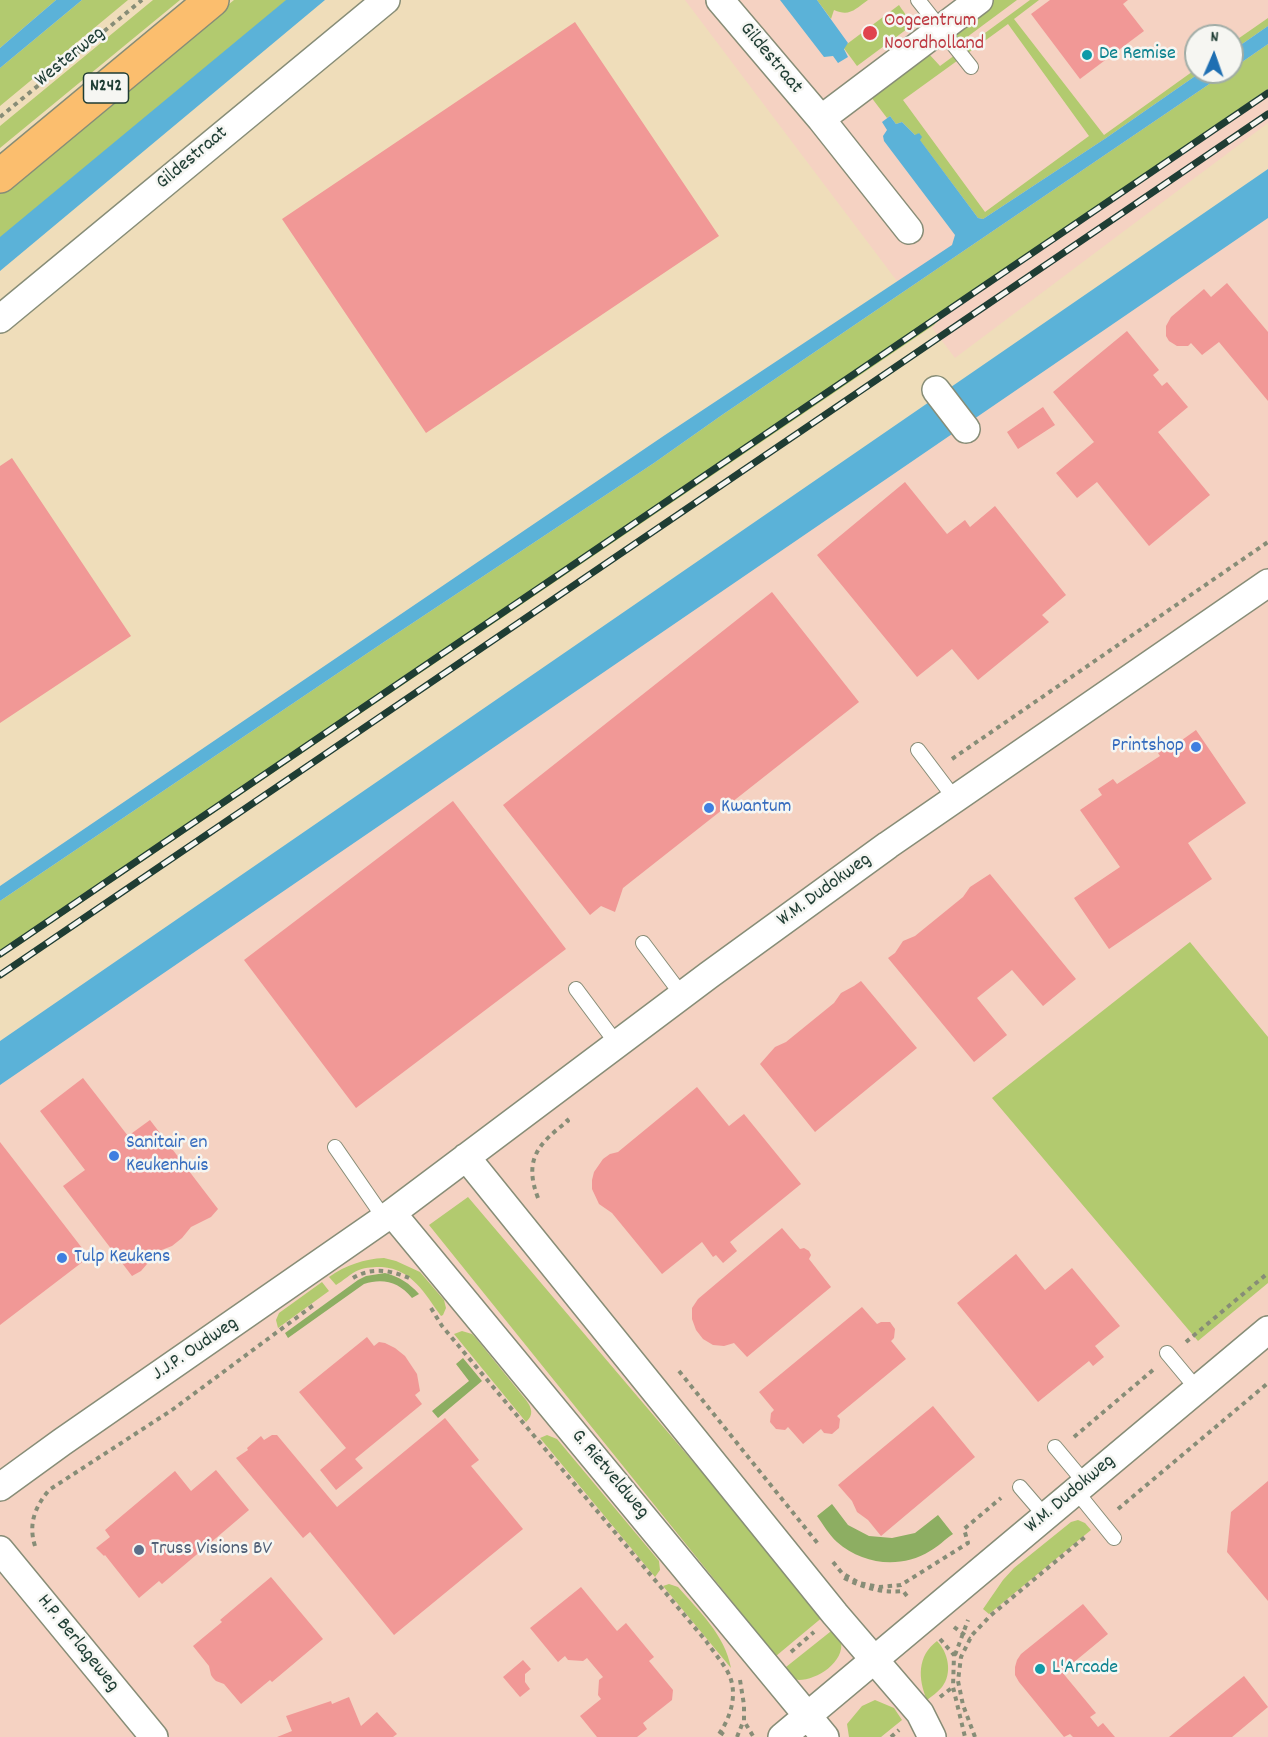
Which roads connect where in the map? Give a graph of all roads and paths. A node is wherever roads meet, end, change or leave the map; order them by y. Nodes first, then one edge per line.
1 (142, 0) edge
2 (212, 0) edge
3 (386, 0) edge
4 (720, 0) edge
5 (918, 0) edge
6 (979, 0) edge
7 (941, 29) junction
8 (970, 67) dead end
9 (0, 117) edge
10 (821, 119) junction
11 (0, 176) edge
12 (909, 230) dead end
13 (0, 319) edge
14 (936, 390) dead end
15 (966, 429) dead end
16 (1268, 582) edge
17 (918, 750) dead end
18 (955, 799) junction
19 (644, 943) dead end
20 (576, 989) dead end
21 (682, 995) junction
22 (617, 1044) junction
23 (548, 1095) junction
24 (335, 1147) dead end
25 (466, 1157) junction
26 (543, 1205) dead end
27 (388, 1216) junction
28 (1268, 1273) edge
29 (351, 1278) dead end
30 (410, 1279) dead end
31 (428, 1302) dead end
32 (316, 1304) dead end
33 (1268, 1330) edge
34 (1168, 1354) junction
35 (677, 1368) dead end
36 (1268, 1383) edge
37 (1197, 1389) junction
38 (1057, 1449) joint
39 (0, 1487) edge
40 (1081, 1487) junction
41 (1014, 1489) joint
42 (1045, 1516) junction
43 (1102, 1523) junction
44 (1114, 1538) dead end
45 (822, 1549) dead end
46 (0, 1550) edge
47 (829, 1558) dead end
48 (833, 1573) dead end
49 (22, 1576) junction
50 (865, 1588) junction
51 (908, 1598) dead end
52 (835, 1614) junction
53 (940, 1639) dead end
54 (874, 1660) junction
55 (770, 1670) junction
56 (742, 1691) dead end
57 (808, 1716) junction
58 (720, 1732) junction
59 (154, 1737) edge
60 (717, 1737) edge
61 (727, 1737) edge
62 (737, 1737) edge
63 (754, 1737) edge
64 (782, 1737) edge
65 (825, 1737) edge
66 (932, 1737) edge
67 (965, 1737) edge
68 (975, 1737) edge

1 - 9 path, Westerweg
2 - 11 main road, N242
3 - 13 street, Gildestraat
4 - 10 street, Gildestraat
5 - 7 lane
6 - 7 street
7 - 8 lane
7 - 10 street
10 - 12 street, Gildestraat
14 - 15 street
16 - 18 street, W.M. Dudokweg
17 - 18 lane
18 - 21 street, W.M. Dudokweg
19 - 21 lane
20 - 22 lane
21 - 22 street, W.M. Dudokweg
22 - 23 street, W.M. Dudokweg
23 - 25 street, W.M. Dudokweg
23 - 26 path
24 - 27 lane
25 - 27 street, W.M. Dudokweg
25 - 52 street
27 - 39 street, J.J.P. Oudweg
27 - 55 street, G. Rietveldweg
28 - 34 path
29 - 30 path
31 - 58 path
32 - 49 path
33 - 37 street, W.M. Dudokweg
34 - 37 lane
34 - 38 path
35 - 45 path
36 - 43 path
37 - 40 street, W.M. Dudokweg
38 - 40 lane
40 - 42 street, W.M. Dudokweg
40 - 43 lane
41 - 42 lane
41 - 47 path
42 - 54 street, W.M. Dudokweg
43 - 44 lane
43 - 68 path
46 - 49 street, H.P. Berlageweg
48 - 50 path
49 - 59 street, H.P. Berlageweg
50 - 51 path
50 - 52 path
52 - 54 street
52 - 55 path
53 - 67 path
54 - 57 street, W.M. Dudokweg
54 - 66 street
55 - 56 path
55 - 57 street, G. Rietveldweg
57 - 64 street, W.M. Dudokweg
57 - 65 street, G. Rietveldweg
58 - 60 path
58 - 61 path
62 - 63 path

